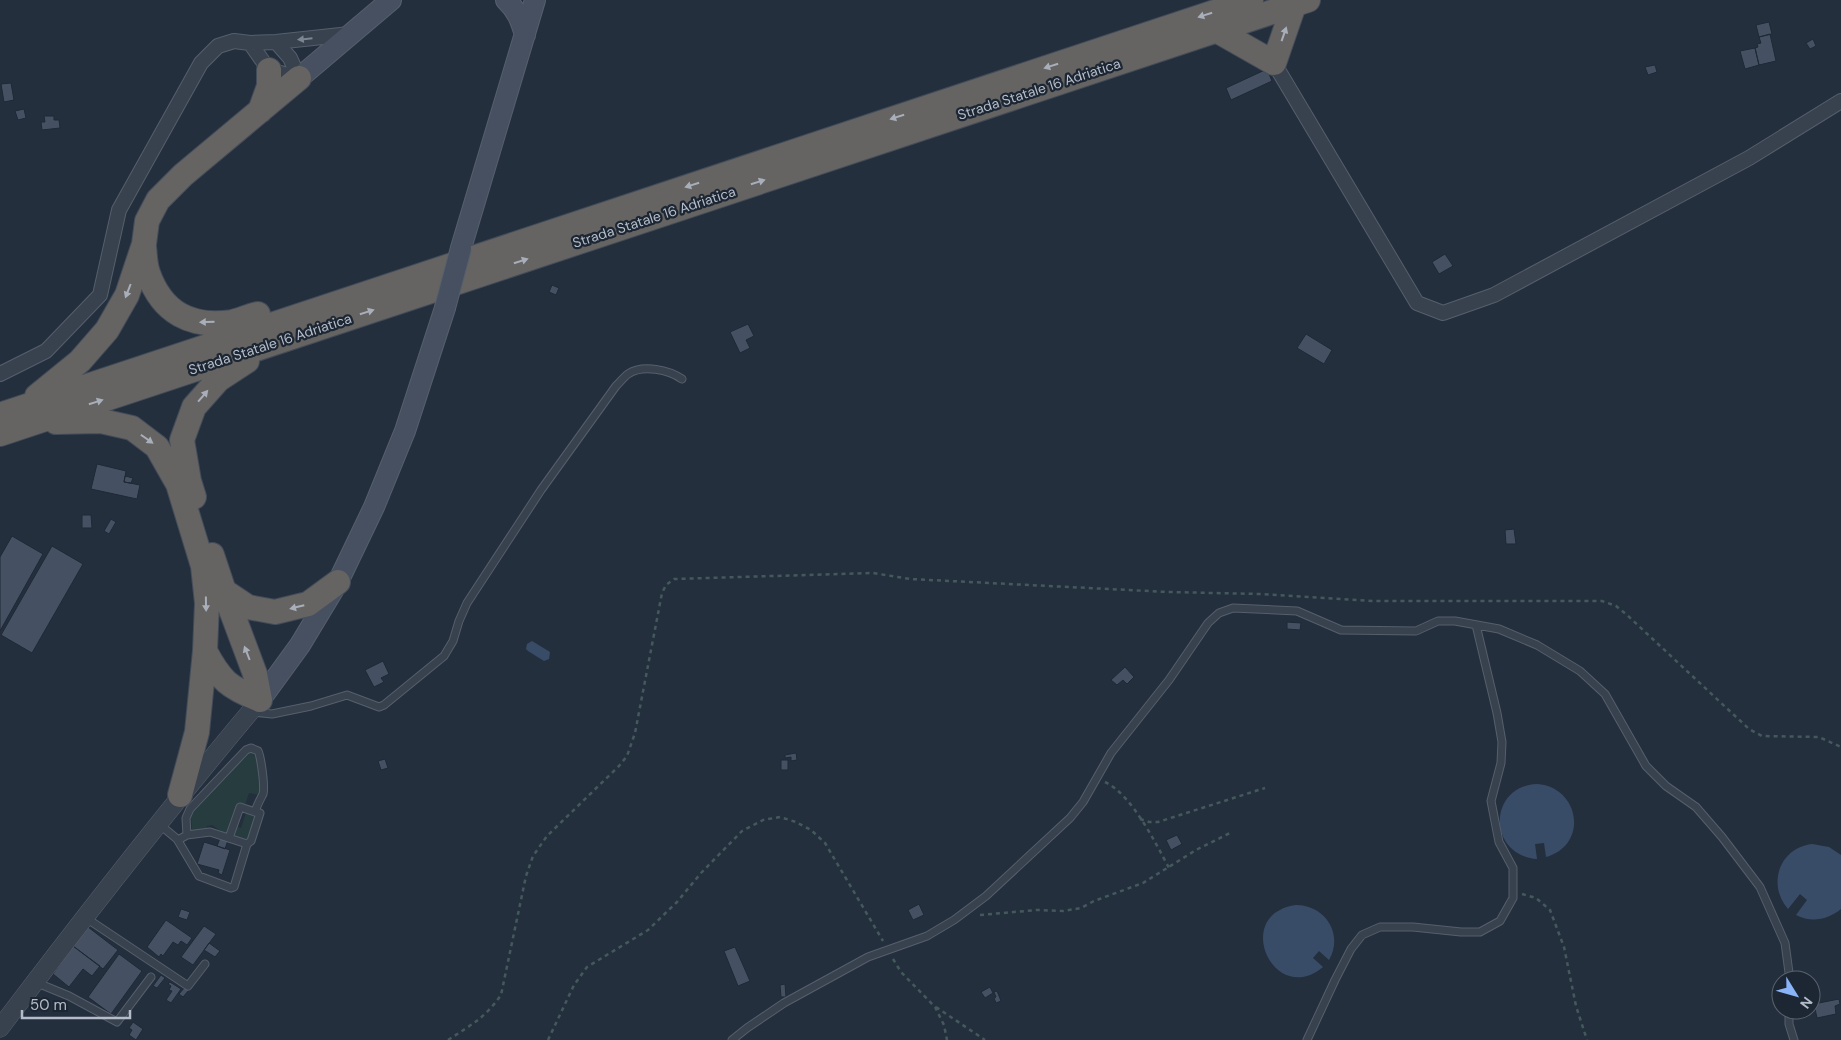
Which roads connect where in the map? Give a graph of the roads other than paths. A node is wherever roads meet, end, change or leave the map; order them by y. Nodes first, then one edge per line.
1 (391, 0) edge
2 (506, 0) edge
3 (535, 0) edge
4 (1252, 0) edge
5 (1301, 2) edge
6 (1216, 30) junction
7 (354, 33) junction
8 (525, 35) junction
9 (276, 42) junction
10 (250, 43) junction
11 (1274, 63) junction
12 (270, 70) junction
13 (299, 78) junction
14 (1841, 100) edge
15 (260, 111) junction
16 (144, 244) junction
17 (390, 284) junction
18 (277, 342) junction
19 (0, 374) edge
20 (682, 379) dead end
21 (0, 415) edge
22 (28, 415) junction
23 (0, 434) edge
24 (338, 582) junction
25 (224, 591) junction
26 (1476, 625) junction
27 (205, 651) junction
28 (255, 706) junction
29 (180, 795) junction
30 (256, 812) junction
31 (158, 823) junction
32 (187, 835) junction
33 (230, 838) junction
34 (178, 840) junction
35 (247, 844) junction
36 (84, 916) junction
37 (204, 964) dead end
38 (1789, 970) edge
39 (151, 977) dead end
40 (35, 982) junction
41 (1789, 1020) edge
42 (0, 1028) edge
43 (732, 1040) edge
44 (1307, 1040) edge
45 (1794, 1040) edge

1 - 7 main road
2 - 8 main road
3 - 8 main road
4 -> 17 highway, Strada Statale 16 Adriatica
5 - 6 highway, Strada Statale 16 Adriatica
11 -> 5 highway
6 - 11 highway
18 -> 6 highway, Strada Statale 16 Adriatica
7 -> 9 street
7 - 13 main road
8 - 24 main road, bridge
9 - 10 street
9 - 13 street
10 - 12 street
10 - 19 street
11 - 14 street
12 - 13 street
12 - 15 highway
13 - 15 highway
15 - 16 highway
17 -> 16 highway
16 -> 22 highway
17 - 22 highway, Strada Statale 16 Adriatica
22 -> 18 highway, Strada Statale 16 Adriatica
25 -> 18 highway
20 - 28 lane
21 - 22 highway, Strada Statale 16 Adriatica
22 - 23 highway, Strada Statale 16 Adriatica
22 -> 27 highway
24 -> 25 highway
24 - 28 main road
28 -> 25 highway
26 - 38 lane
26 - 43 lane
26 - 44 lane
27 - 28 highway
27 - 29 highway
28 - 29 street
29 - 31 street
30 - 32 lane
30 - 33 lane
30 - 35 lane
31 - 34 lane
31 - 36 street
32 - 33 lane
32 - 34 lane
33 - 35 lane
34 - 35 lane
36 - 37 lane
36 - 40 street
39 - 40 lane
40 - 42 street
41 - 45 lane

